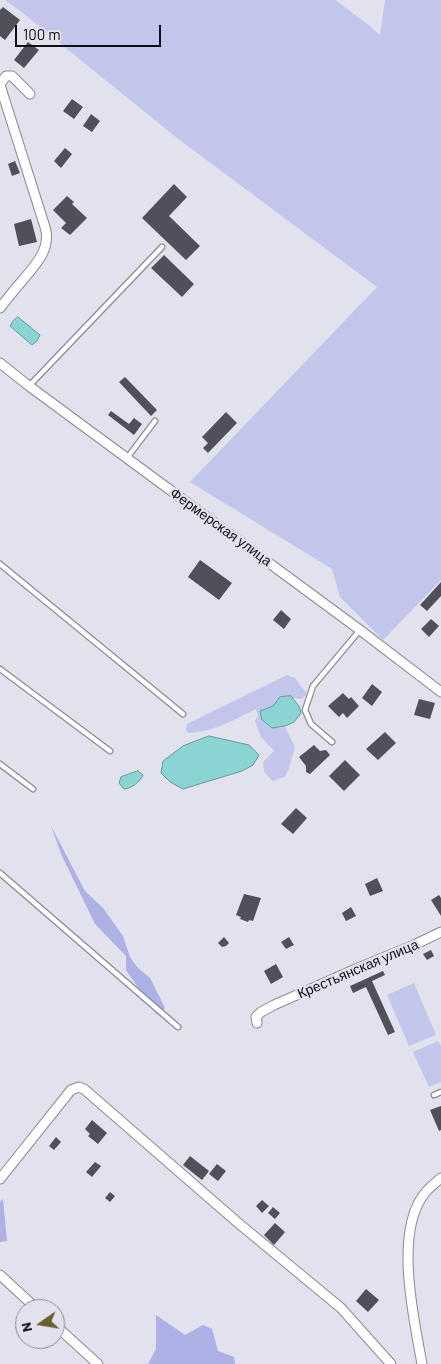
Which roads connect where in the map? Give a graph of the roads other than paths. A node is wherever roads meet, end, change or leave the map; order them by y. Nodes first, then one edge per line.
1 (0, 85) edge
2 (30, 94) dead end
3 (162, 246) dead end
4 (0, 308) edge
5 (0, 363) edge
6 (29, 386) junction
7 (155, 421) dead end
8 (127, 458) junction
9 (0, 564) edge
10 (360, 630) junction
11 (0, 670) edge
12 (441, 692) edge
13 (183, 714) dead end
14 (332, 742) dead end
15 (110, 751) dead end
16 (0, 764) edge
17 (33, 789) dead end
18 (0, 872) edge
19 (441, 932) edge
20 (257, 1023) dead end
21 (178, 1027) dead end
22 (441, 1092) edge
23 (434, 1095) dead end
24 (441, 1178) edge
25 (0, 1179) edge
26 (0, 1275) edge
27 (26, 1299) edge
28 (65, 1334) edge
29 (98, 1364) edge
30 (391, 1364) edge
31 (422, 1364) edge

1 - 2 street
1 - 4 street
3 - 6 lane
5 - 6 street, Фермерская улица
6 - 8 street, Фермерская улица
7 - 8 lane
8 - 10 street, Фермерская улица
9 - 13 lane
10 - 12 street, Фермерская улица
10 - 14 lane
11 - 15 lane
16 - 17 lane
18 - 21 lane
19 - 20 street, Крестьянская улица
22 - 23 lane
24 - 31 street
25 - 30 street
26 - 27 street
28 - 29 street

